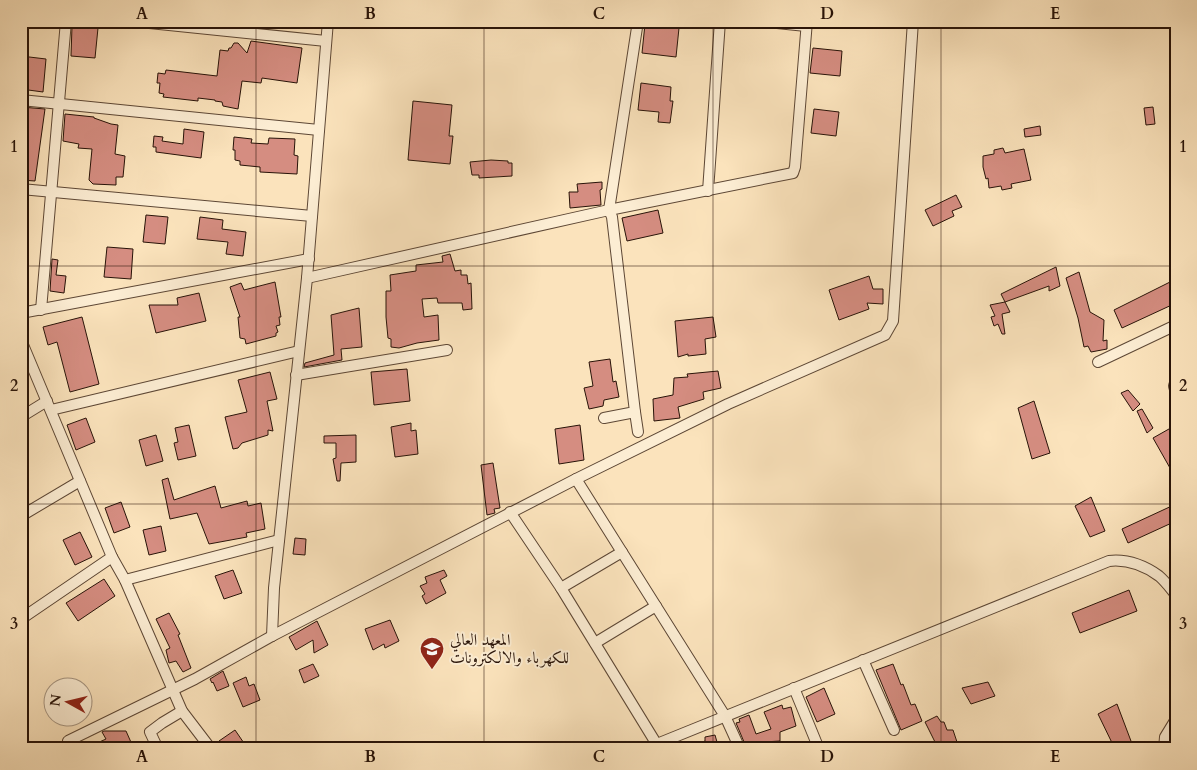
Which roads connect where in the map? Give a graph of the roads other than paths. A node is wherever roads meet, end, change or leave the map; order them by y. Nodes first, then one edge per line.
1 (66, 21) edge
2 (130, 21) edge
3 (328, 21) edge
4 (638, 21) edge
5 (720, 21) edge
6 (757, 21) edge
7 (913, 21) edge
8 (807, 24) edge
9 (326, 41) junction
10 (21, 100) edge
11 (59, 104) junction
12 (319, 130) junction
13 (21, 190) edge
14 (708, 191) junction
15 (51, 192) junction
16 (609, 210) junction
17 (312, 216) junction
18 (309, 259) junction
19 (307, 278) junction
20 (41, 310) junction
21 (21, 313) edge
22 (1176, 325) edge
23 (21, 340) edge
24 (447, 350) dead end
25 (299, 352) junction
26 (1098, 362) dead end
27 (296, 375) junction
28 (1176, 380) edge
29 (1176, 393) edge
30 (49, 406) junction
31 (635, 412) junction
32 (21, 417) edge
33 (604, 418) dead end
34 (638, 432) dead end
35 (576, 479) junction
36 (80, 481) junction
37 (510, 512) junction
38 (21, 516) edge
39 (279, 540) junction
40 (622, 552) junction
41 (112, 557) junction
42 (125, 580) junction
43 (561, 588) junction
44 (1176, 595) edge
45 (656, 606) junction
46 (21, 619) edge
47 (272, 636) junction
48 (595, 643) junction
49 (863, 660) junction
50 (794, 688) junction
51 (172, 690) junction
52 (182, 711) junction
53 (725, 716) junction
54 (1176, 720) edge
55 (894, 730) dead end
56 (658, 746) edge
57 (72, 749) edge
58 (158, 749) edge
59 (211, 749) edge
60 (740, 749) edge
61 (819, 749) edge
62 (1164, 749) edge

1 - 11 street
2 - 9 street
3 - 9 street
4 - 16 street
5 - 14 street
6 - 8 street
7 - 35 street
8 - 14 street
9 - 12 street
10 - 11 street
11 - 12 street
11 - 15 street
12 - 17 street
13 - 15 street
14 - 16 street
15 - 17 street
15 - 20 street
16 - 19 street
16 - 31 street
17 - 18 street
18 - 19 street
18 - 20 street
19 - 25 street
20 - 21 street
22 - 26 street
23 - 30 street
24 - 27 street
25 - 27 street
25 - 30 street
27 - 39 street
28 - 29 street
30 - 32 street
30 - 36 street
31 - 33 street
31 - 34 street
35 - 37 street
35 - 40 street
36 - 38 street
36 - 41 street
37 - 43 street
37 - 47 street
39 - 42 street
39 - 47 street
40 - 43 street
40 - 45 street
41 - 42 street
41 - 46 street
42 - 51 street
43 - 48 street
44 - 49 street
45 - 48 street
45 - 53 street
47 - 51 street
48 - 56 street
49 - 50 street
49 - 55 street
50 - 53 street
50 - 61 street
51 - 52 street
51 - 57 street
52 - 58 street
52 - 59 street
53 - 56 street
53 - 60 street
54 - 62 street

